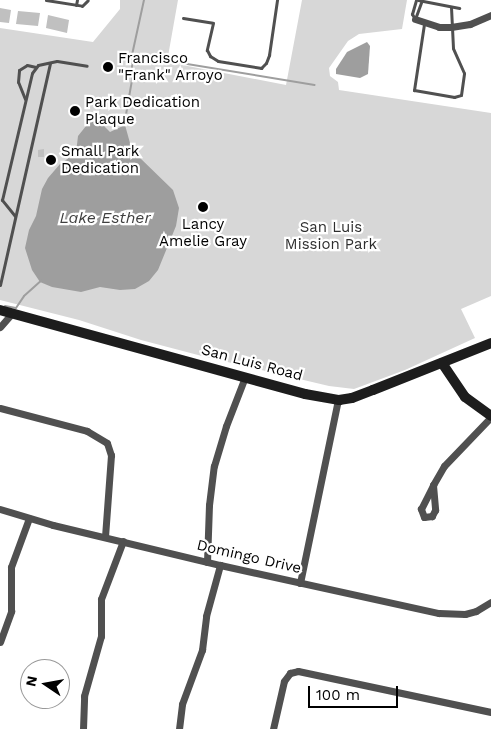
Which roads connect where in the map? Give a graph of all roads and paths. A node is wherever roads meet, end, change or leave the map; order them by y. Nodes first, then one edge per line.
1 (46, 0) edge
2 (77, 0) edge
3 (88, 0) edge
4 (277, 0) edge
5 (417, 0) edge
6 (422, 0) edge
7 (76, 5) junction
8 (450, 7) junction
9 (459, 8) dead end
10 (491, 15) edge
11 (183, 18) dead end
12 (415, 20) junction
13 (424, 23) junction
14 (451, 27) junction
15 (50, 64) junction
16 (87, 66) dead end
17 (36, 67) junction
18 (25, 100) junction
19 (18, 206) junction
20 (10, 210) junction
21 (15, 217) junction
22 (0, 285) edge
23 (0, 310) edge
24 (12, 313) junction
25 (0, 327) edge
26 (491, 343) edge
27 (442, 363) junction
28 (245, 377) junction
29 (338, 400) junction
30 (0, 408) edge
31 (491, 417) edge
32 (433, 484) dead end
33 (0, 509) edge
34 (29, 518) junction
35 (105, 537) junction
36 (123, 541) junction
37 (207, 562) junction
38 (220, 565) junction
39 (300, 583) junction
40 (491, 602) edge
41 (0, 642) edge
42 (491, 712) edge
43 (83, 729) edge
44 (178, 729) edge
45 (274, 729) edge

1 - 7 lane
2 - 7 lane
3 - 7 lane
4 - 11 lane
5 - 6 lane
5 - 12 lane
6 - 8 lane
6 - 12 lane
8 - 9 lane
8 - 14 lane
10 - 14 street
12 - 13 street
13 - 14 street
13 - 14 lane
15 - 16 lane
15 - 17 lane
15 - 19 lane
17 - 18 lane
17 - 18 lane
18 - 20 lane
19 - 20 lane
19 - 21 lane
20 - 21 lane
21 - 22 lane
23 - 24 street, San Luis Road
24 - 25 street
24 - 28 street, San Luis Road
26 - 27 street, San Luis Road
27 - 29 street, San Luis Road
27 - 31 street
28 - 29 street, San Luis Road
28 - 37 street
29 - 39 street
30 - 35 street
31 - 32 street
33 - 34 street, Domingo Drive
34 - 35 street, Domingo Drive
34 - 41 street
35 - 36 street, Domingo Drive
36 - 37 street, Domingo Drive
36 - 43 street
37 - 38 street, Domingo Drive
38 - 39 street, Domingo Drive
38 - 44 street
39 - 40 street, Domingo Drive
42 - 45 street

